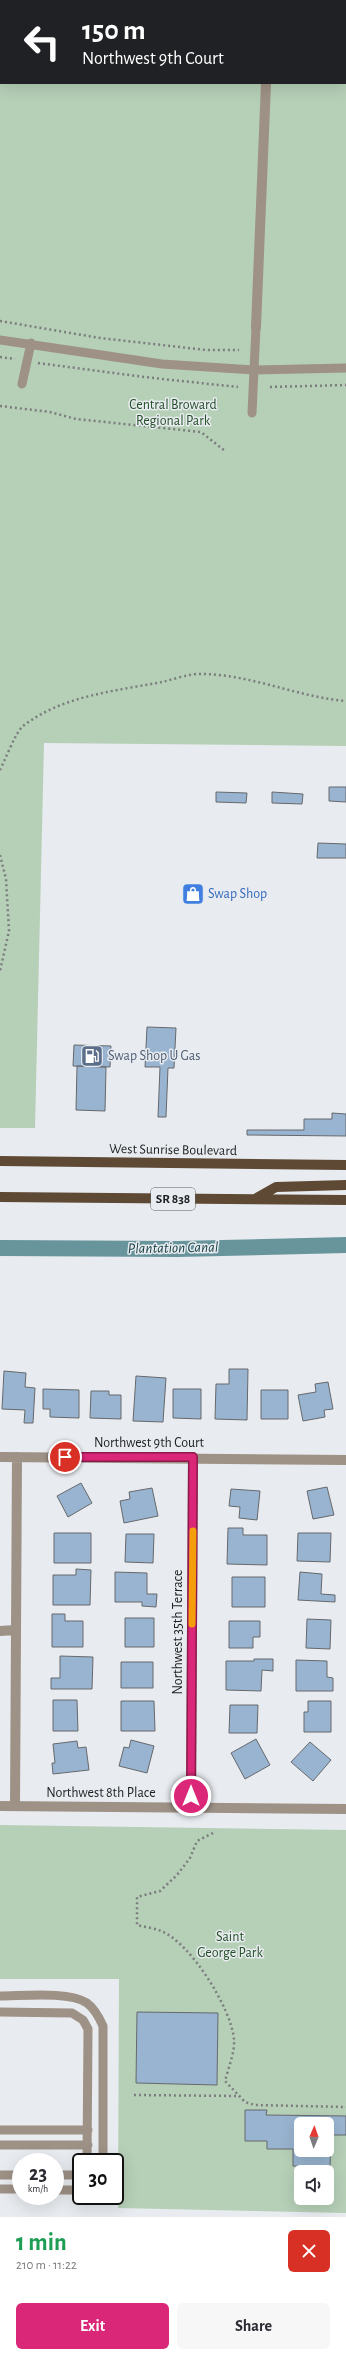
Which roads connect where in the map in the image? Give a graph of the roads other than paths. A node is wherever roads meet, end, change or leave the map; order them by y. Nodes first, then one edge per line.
1 (266, 84) edge
2 (256, 327) joint
3 (0, 340) edge
4 (31, 343) junction
5 (346, 368) edge
6 (254, 370) junction
7 (22, 384) dead end
8 (252, 413) dead end
9 (0, 1161) edge
10 (346, 1165) edge
11 (346, 1185) edge
12 (0, 1197) edge
13 (255, 1199) junction
14 (346, 1200) edge
15 (0, 1457) edge
16 (17, 1457) junction
17 (193, 1457) junction
18 (346, 1460) edge
19 (0, 1630) edge
20 (15, 1630) junction
21 (0, 1806) edge
22 (15, 1806) junction
23 (191, 1808) junction
24 (346, 1809) edge
25 (0, 1996) edge
26 (0, 2012) edge
27 (0, 2130) edge
28 (88, 2130) junction
29 (0, 2145) edge
30 (88, 2145) junction
31 (88, 2153) edge
32 (103, 2153) edge
33 (0, 2175) edge
34 (12, 2175) edge
35 (0, 2189) edge
36 (12, 2189) edge

1 - 2 street
2 - 6 lane
3 - 4 lane
4 - 6 lane
4 - 7 lane
5 - 6 lane
6 - 8 lane
9 - 10 main road, West Sunrise Boulevard
11 - 13 main road
12 - 13 main road, SR 838
13 - 14 main road, SR 838
15 - 16 street, Northwest 9th Court
16 - 17 street, Northwest 9th Court
16 - 20 street
17 - 18 street, Northwest 9th Court
17 - 23 street, Northwest 35th Terrace
19 - 20 street
20 - 22 street
21 - 22 street, Northwest 8th Place
22 - 23 street, Northwest 8th Place
23 - 24 street, Northwest 8th Place
25 - 32 lane
26 - 28 lane
27 - 28 lane
28 - 30 lane
29 - 30 lane
30 - 31 lane
33 - 34 lane
35 - 36 lane

